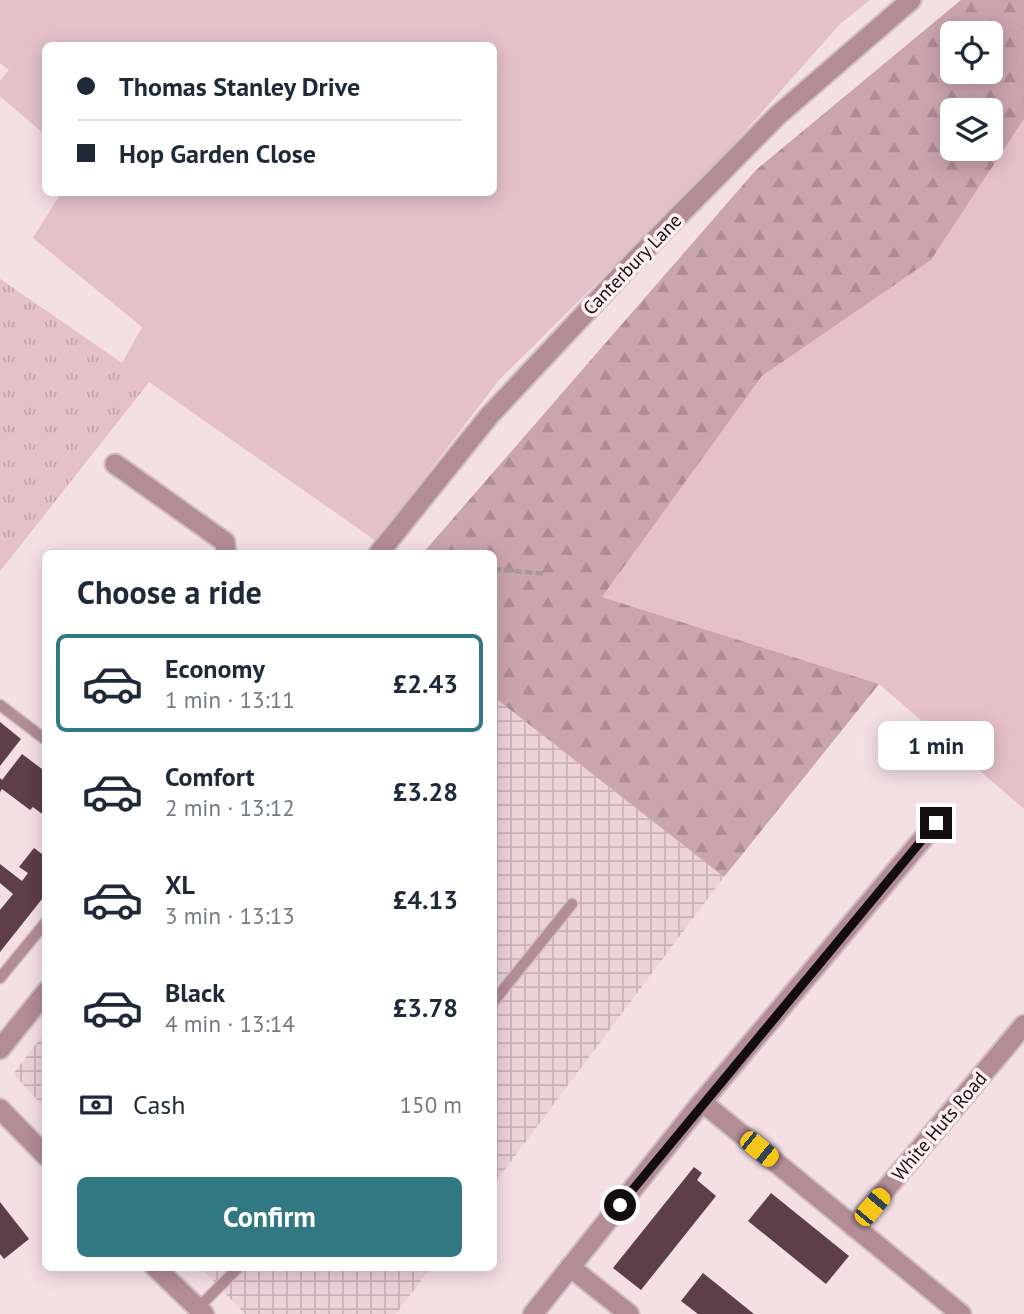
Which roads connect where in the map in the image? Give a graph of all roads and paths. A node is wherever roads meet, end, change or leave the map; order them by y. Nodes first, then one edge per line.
1 (911, 0) edge
2 (115, 464) dead end
3 (226, 550) edge
4 (381, 550) edge
5 (497, 569) edge
6 (546, 574) dead end
7 (0, 705) edge
8 (42, 737) edge
9 (936, 823) dead end
10 (572, 904) dead end
11 (42, 926) edge
12 (36, 933) junction
13 (42, 938) edge
14 (0, 978) edge
15 (42, 997) edge
16 (497, 997) edge
17 (1024, 1025) edge
18 (0, 1049) edge
19 (702, 1102) junction
20 (0, 1109) edge
21 (42, 1152) edge
22 (855, 1227) junction
23 (570, 1267) junction
24 (160, 1271) edge
25 (236, 1271) edge
26 (201, 1311) edge
27 (533, 1314) edge
28 (629, 1314) edge
29 (961, 1314) edge

1 - 4 street, Canterbury Lane
2 - 3 street
5 - 6 path
7 - 8 lane
9 - 19 street
10 - 16 lane
11 - 12 lane
12 - 13 lane
12 - 14 lane
15 - 18 street
17 - 22 street, White Huts Road
19 - 22 street
19 - 23 street
20 - 21 street
22 - 29 street
23 - 27 street
23 - 28 street
24 - 26 street
25 - 26 lane

